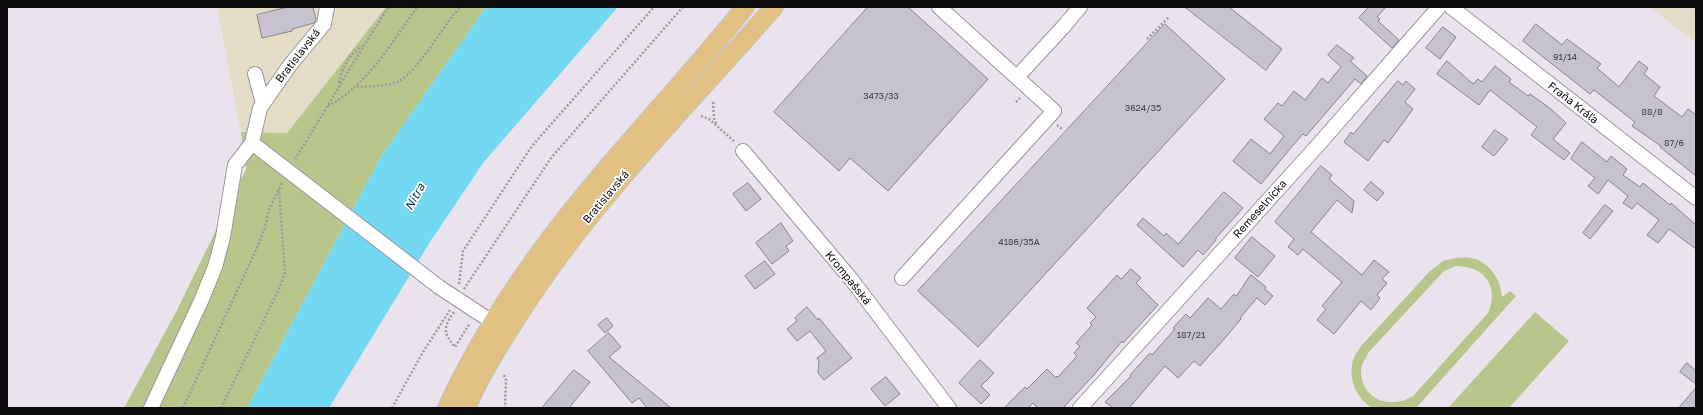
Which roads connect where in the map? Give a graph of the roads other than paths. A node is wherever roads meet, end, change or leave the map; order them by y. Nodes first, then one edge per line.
1 (327, 7) edge
2 (745, 7) edge
3 (774, 7) edge
4 (939, 7) edge
5 (1080, 7) edge
6 (1438, 7) edge
7 (1451, 7) edge
8 (255, 74) dead end
9 (1016, 77) junction
10 (263, 103) junction
11 (252, 143) junction
12 (743, 151) dead end
13 (1696, 198) edge
14 (902, 278) dead end
15 (500, 327) junction
16 (151, 408) edge
17 (447, 408) edge
18 (466, 408) edge
19 (949, 408) edge
20 (1080, 408) edge

1 - 10 street, Bratislavská
2 - 15 main road, Bratislavská
3 - 15 main road, Bratislavská
4 - 9 street
5 - 9 street
6 - 20 street, Remeselnícka
7 - 13 street, Fraňa Kráľa
8 - 10 street
9 - 14 street
10 - 11 street, Bratislavská
11 - 15 street
11 - 16 street
12 - 19 street, Krompašská
15 - 17 main road, Bratislavská
15 - 18 main road, Bratislavská

